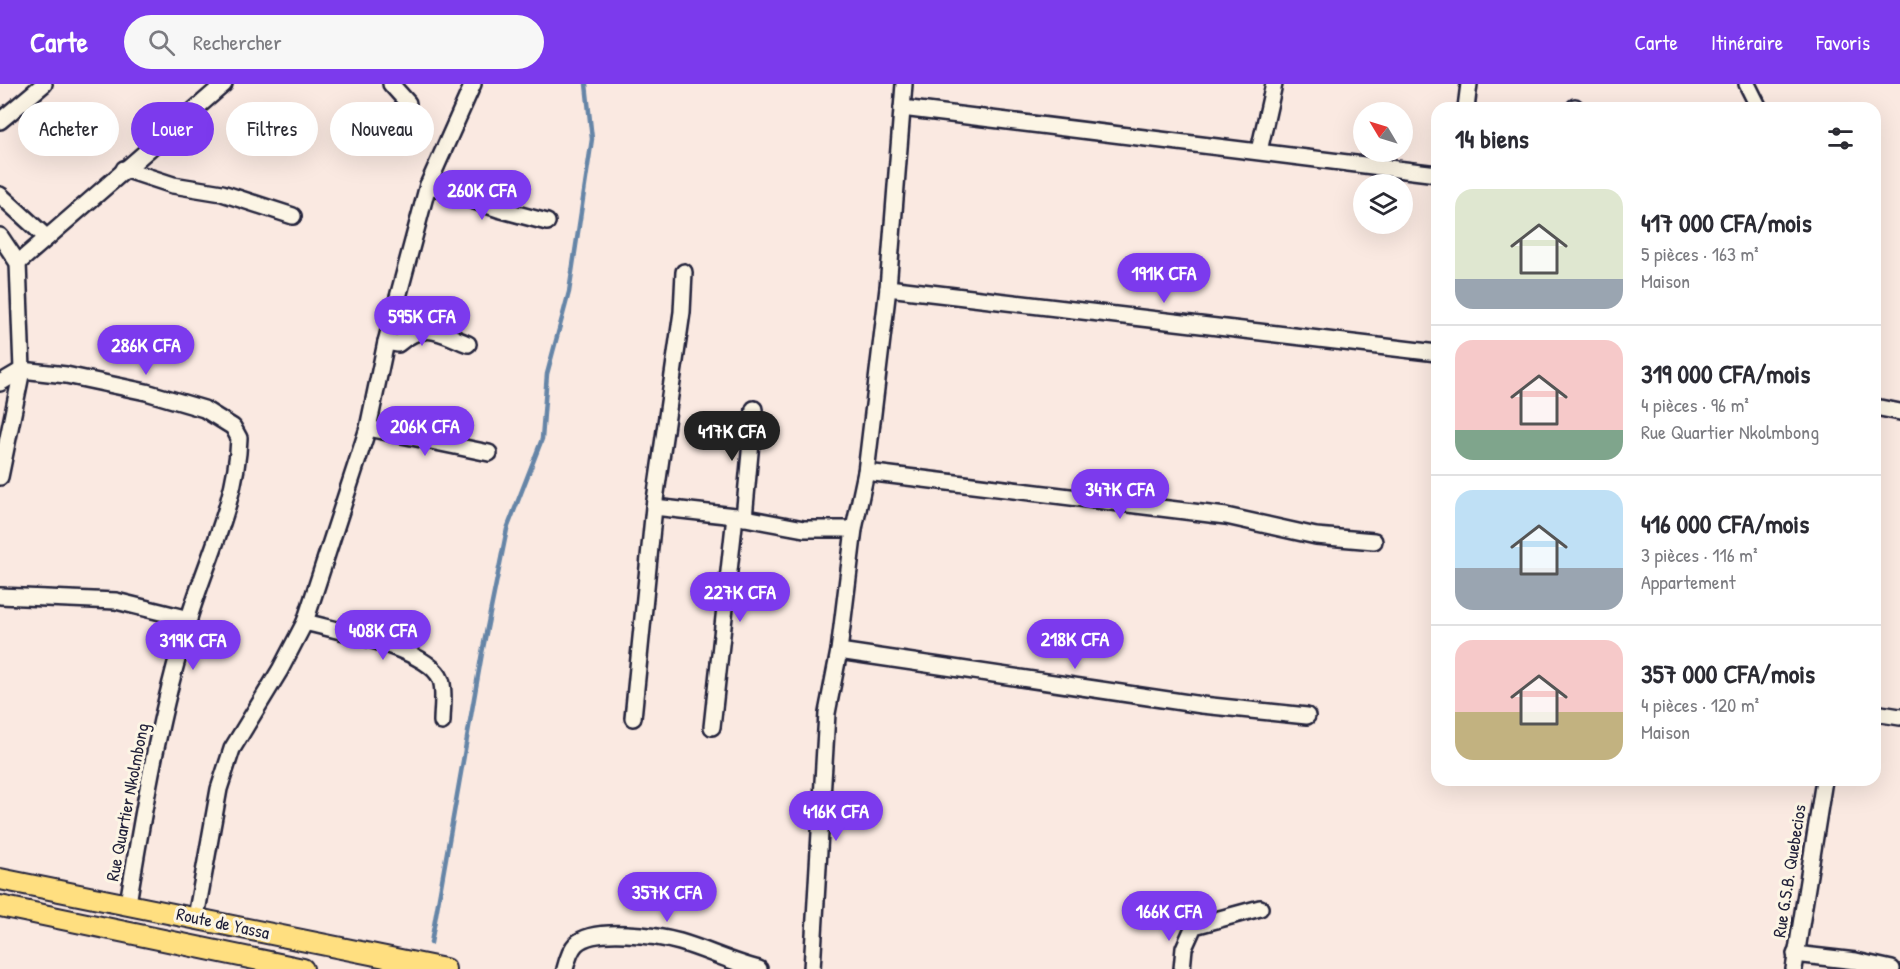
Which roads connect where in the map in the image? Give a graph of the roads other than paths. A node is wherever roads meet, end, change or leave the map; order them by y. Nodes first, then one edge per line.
1 (44, 84) edge
2 (224, 84) edge
3 (391, 84) edge
4 (473, 84) edge
5 (904, 84) edge
6 (1274, 84) edge
7 (1469, 84) edge
8 (1747, 84) edge
9 (407, 102) edge
10 (1467, 102) edge
11 (1756, 102) edge
12 (902, 108) junction
13 (0, 121) edge
14 (1259, 152) junction
15 (124, 169) junction
16 (1431, 173) edge
17 (428, 185) junction
18 (0, 195) edge
19 (293, 216) dead end
20 (548, 222) dead end
21 (0, 236) edge
22 (47, 238) junction
23 (18, 263) junction
24 (684, 272) dead end
25 (888, 288) junction
26 (386, 342) junction
27 (468, 344) dead end
28 (1431, 352) edge
29 (22, 370) junction
30 (0, 383) edge
31 (1881, 408) edge
32 (754, 409) dead end
33 (1900, 412) edge
34 (368, 428) junction
35 (489, 453) dead end
36 (866, 472) junction
37 (0, 477) edge
38 (654, 507) junction
39 (740, 517) junction
40 (854, 530) junction
41 (1374, 541) dead end
42 (0, 596) edge
43 (189, 619) junction
44 (304, 622) junction
45 (839, 651) junction
46 (1881, 714) edge
47 (1307, 716) dead end
48 (1900, 717) edge
49 (633, 718) dead end
50 (442, 722) dead end
51 (712, 727) dead end
52 (1823, 786) edge
53 (0, 879) edge
54 (128, 903) junction
55 (0, 906) edge
56 (1260, 908) dead end
57 (196, 917) junction
58 (1795, 962) edge
59 (303, 969) edge
60 (445, 969) edge
61 (565, 969) edge
62 (759, 969) edge
63 (812, 969) edge
64 (1182, 969) edge
65 (1892, 969) edge

1 - 13 street
2 - 15 street
3 - 9 street
4 - 17 street
5 - 12 street
6 - 14 street
7 - 10 street
8 - 11 street
12 - 14 street
12 - 25 street
14 - 16 street
15 - 19 street
15 - 22 street
17 - 20 street
17 - 26 street
18 - 22 street
21 - 23 street
22 - 23 street
23 - 29 street
24 - 38 street
25 - 28 street
25 - 36 street
26 - 27 street
26 - 34 street
29 - 30 street
29 - 37 street
29 - 43 street, Rue Quartier Nkolmbong
31 - 33 street
32 - 39 street
34 - 35 street
34 - 44 street
36 - 40 street
36 - 41 street
38 - 39 street
38 - 49 street
39 - 40 street
39 - 51 street
40 - 45 street
42 - 43 street
43 - 54 street, Rue Quartier Nkolmbong
44 - 50 street
44 - 57 street
45 - 47 street
45 - 63 street
46 - 48 street
52 - 58 street, Rue G.S.B. Quebecios
53 - 54 main road, Route de Yassa
54 - 57 main road, Route de Yassa
55 - 59 main road, Route de Yassa
56 - 64 street
57 - 60 main road, Route de Yassa
58 - 65 street
61 - 62 street

